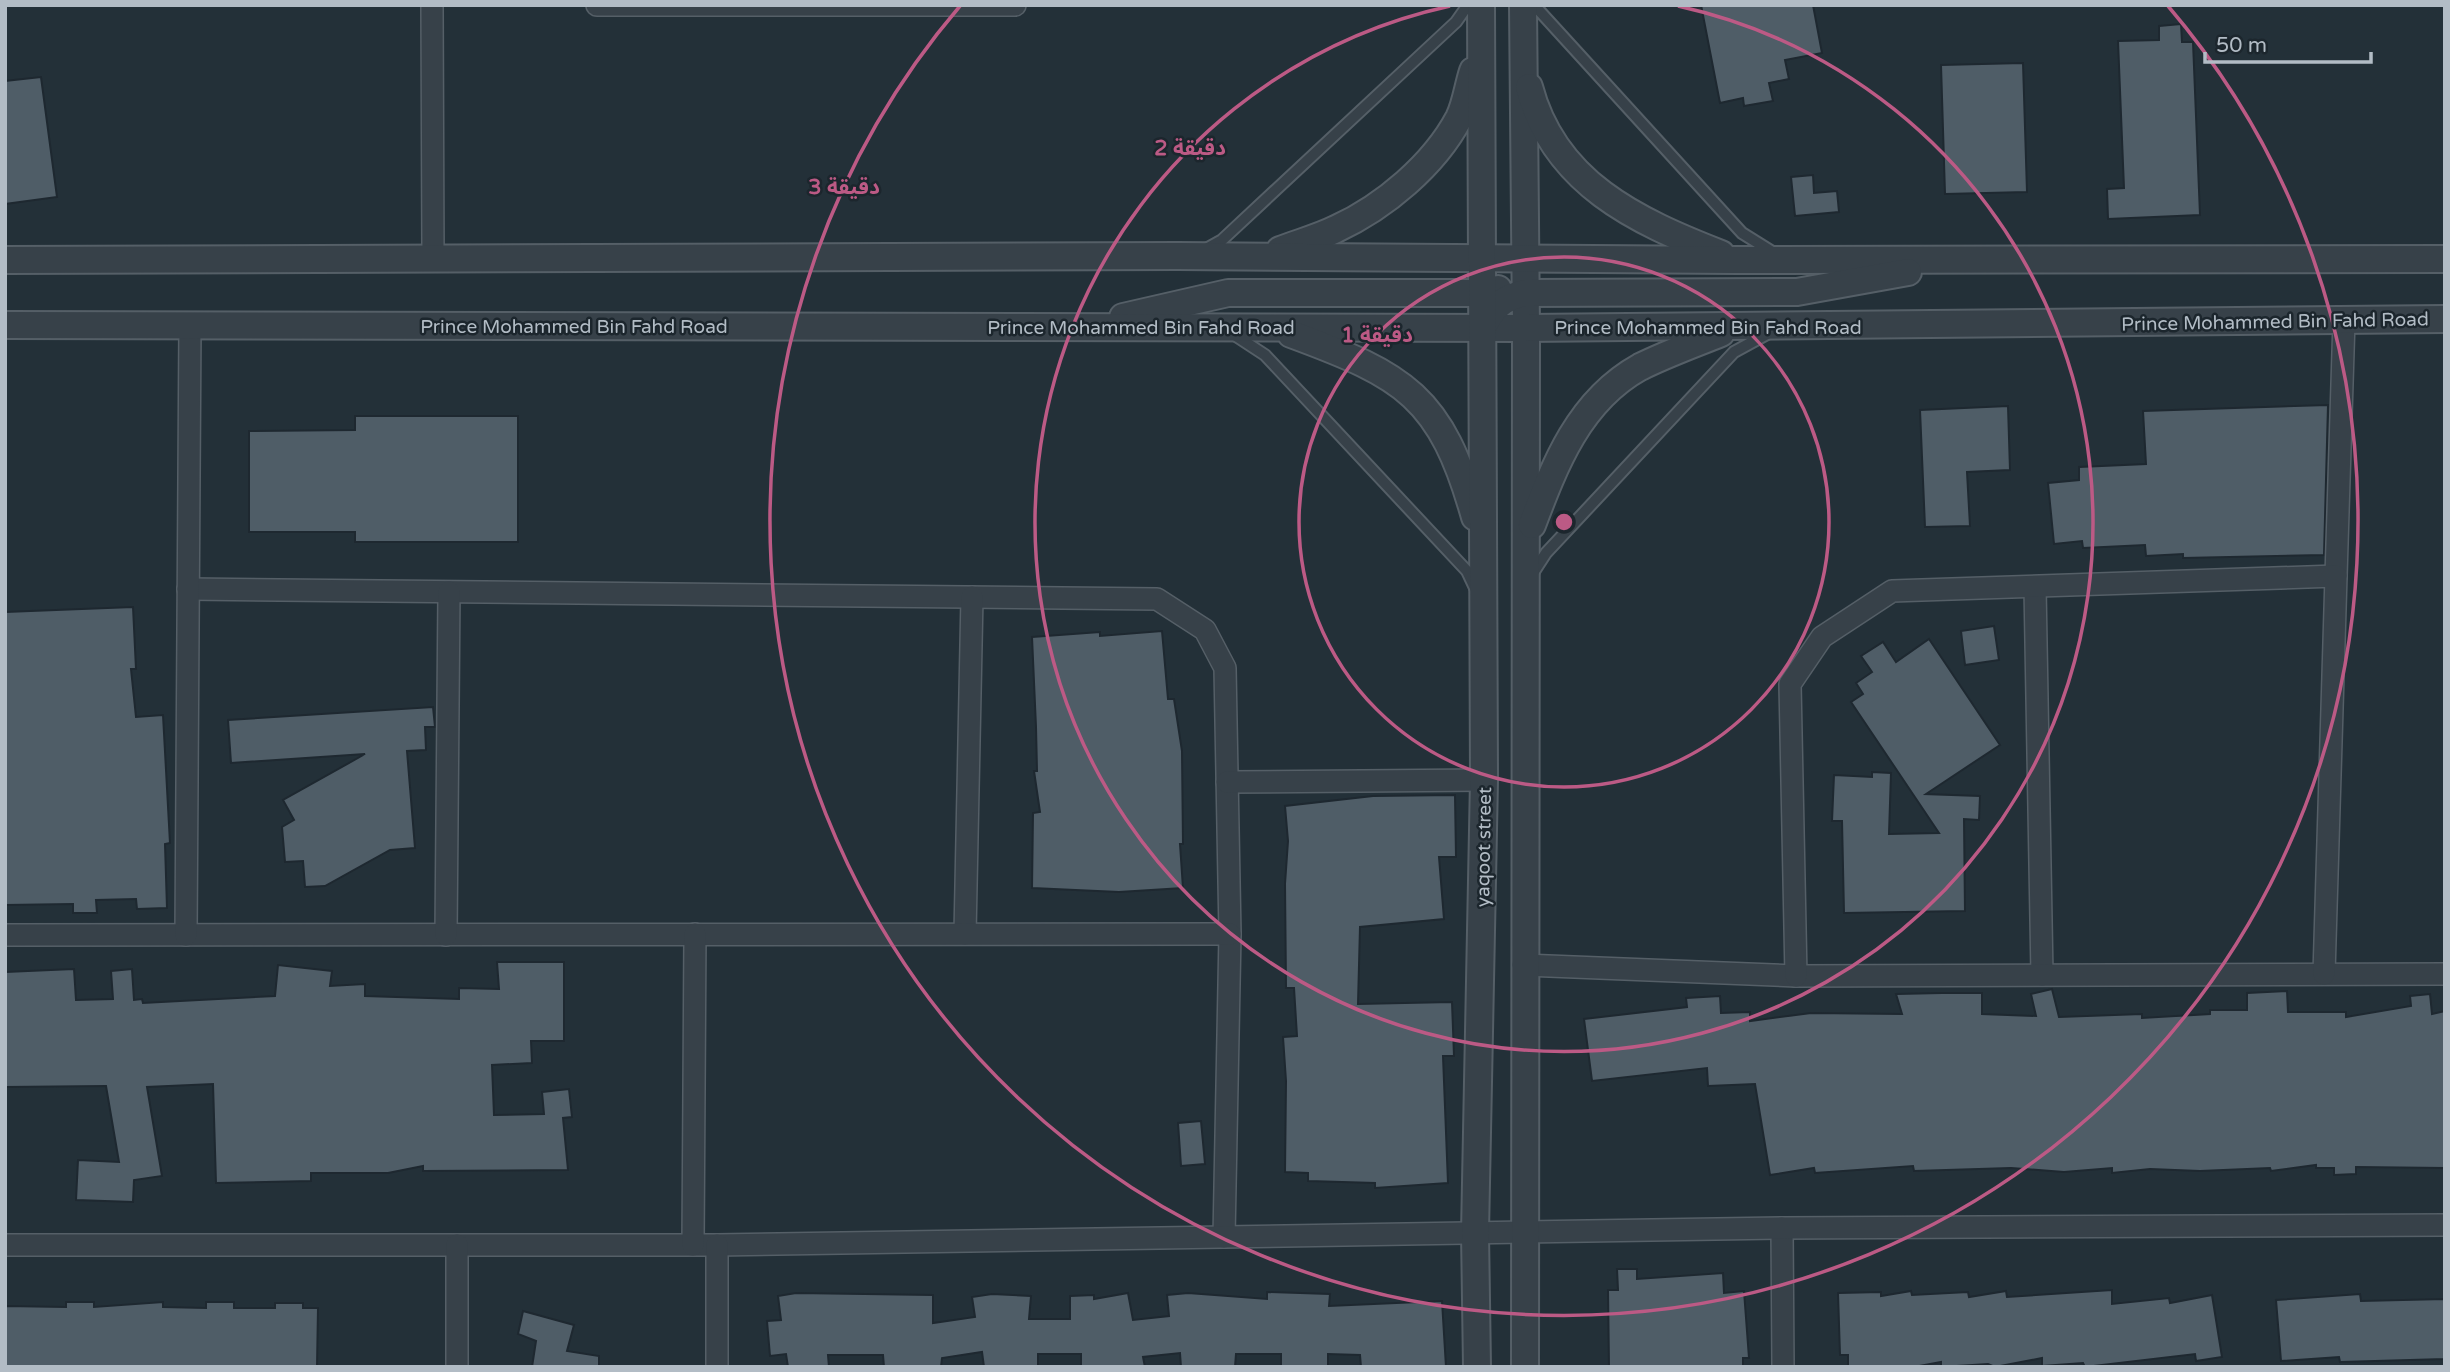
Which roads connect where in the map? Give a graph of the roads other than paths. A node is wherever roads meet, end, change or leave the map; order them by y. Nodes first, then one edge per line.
1 (432, 5) edge
2 (597, 5) edge
3 (1015, 5) edge
4 (1468, 5) edge
5 (1481, 5) edge
6 (1523, 5) edge
7 (1534, 5) edge
8 (724, 6) edge
9 (1482, 39) junction
10 (1522, 61) junction
11 (1178, 256) junction
12 (1264, 256) junction
13 (1482, 257) junction
14 (1525, 258) junction
15 (433, 259) junction
16 (2445, 259) edge
17 (5, 260) edge
18 (1735, 260) junction
19 (1793, 260) junction
20 (1978, 260) junction
21 (1505, 293) junction
22 (2445, 319) edge
23 (2344, 320) junction
24 (5, 325) edge
25 (190, 325) junction
26 (1077, 327) junction
27 (1736, 327) junction
28 (1793, 327) junction
29 (1210, 328) junction
30 (1273, 328) junction
31 (1483, 328) junction
32 (1526, 328) junction
33 (1526, 540) junction
34 (1483, 549) junction
35 (2336, 576) junction
36 (2035, 587) junction
37 (188, 589) junction
38 (449, 592) junction
39 (972, 597) junction
40 (1526, 599) junction
41 (1484, 618) junction
42 (1484, 780) junction
43 (1227, 782) junction
44 (695, 934) junction
45 (965, 934) junction
46 (1230, 934) junction
47 (5, 935) edge
48 (186, 935) junction
49 (446, 935) junction
50 (1523, 965) junction
51 (2445, 974) edge
52 (2042, 975) junction
53 (2324, 975) junction
54 (1796, 976) junction
55 (2445, 1225) edge
56 (1782, 1228) junction
57 (1524, 1232) junction
58 (1475, 1233) junction
59 (1224, 1237) junction
60 (5, 1245) edge
61 (457, 1245) junction
62 (693, 1245) junction
63 (717, 1245) junction
64 (457, 1367) edge
65 (717, 1367) edge
66 (1477, 1367) edge
67 (1525, 1367) edge
68 (1783, 1367) edge

1 - 15 street
2 - 8 street
3 - 8 street
4 - 11 lane
5 - 9 street
6 - 10 street
7 - 19 lane
9 - 12 street
9 - 13 street
10 - 14 street
10 - 18 street
11 - 12 street
11 - 15 street
12 - 13 street
13 - 14 street
13 - 21 street
14 - 18 street
14 - 21 street
15 - 17 street
16 - 20 street
18 - 19 street
19 - 20 street
20 - 21 street
21 - 26 street
21 - 31 street
21 - 32 street
22 - 23 street, Prince Mohammed Bin Fahd Road
23 - 28 street, Prince Mohammed Bin Fahd Road
23 - 35 street
24 - 25 street, Prince Mohammed Bin Fahd Road
25 - 26 street, Prince Mohammed Bin Fahd Road
25 - 37 street
26 - 29 street, Prince Mohammed Bin Fahd Road
27 - 28 street, Prince Mohammed Bin Fahd Road
27 - 32 street, Prince Mohammed Bin Fahd Road
27 - 33 street
28 - 40 lane
29 - 30 street, Prince Mohammed Bin Fahd Road
29 - 41 lane
30 - 31 street, Prince Mohammed Bin Fahd Road
30 - 34 street
31 - 32 street, Prince Mohammed Bin Fahd Road
31 - 34 street, yaqoot street
32 - 33 street
33 - 40 street
34 - 41 street, yaqoot street
35 - 36 street
35 - 53 street
36 - 52 street
36 - 54 street
37 - 38 street
37 - 48 street
38 - 39 street
38 - 49 street
39 - 43 street
39 - 45 street
40 - 50 street
41 - 42 street, yaqoot street
42 - 43 street
42 - 58 street, yaqoot street
43 - 46 street
44 - 45 street
44 - 49 street
44 - 62 street
45 - 46 street
46 - 59 street
47 - 48 street
48 - 49 street
50 - 54 street
50 - 57 street
51 - 53 street
52 - 53 street
52 - 54 street
55 - 56 street
56 - 57 street
56 - 68 street
57 - 58 street
57 - 67 street
58 - 59 street
58 - 66 street, yaqoot street
59 - 63 street
60 - 61 street
61 - 62 street
61 - 64 street
62 - 63 street
63 - 65 street

